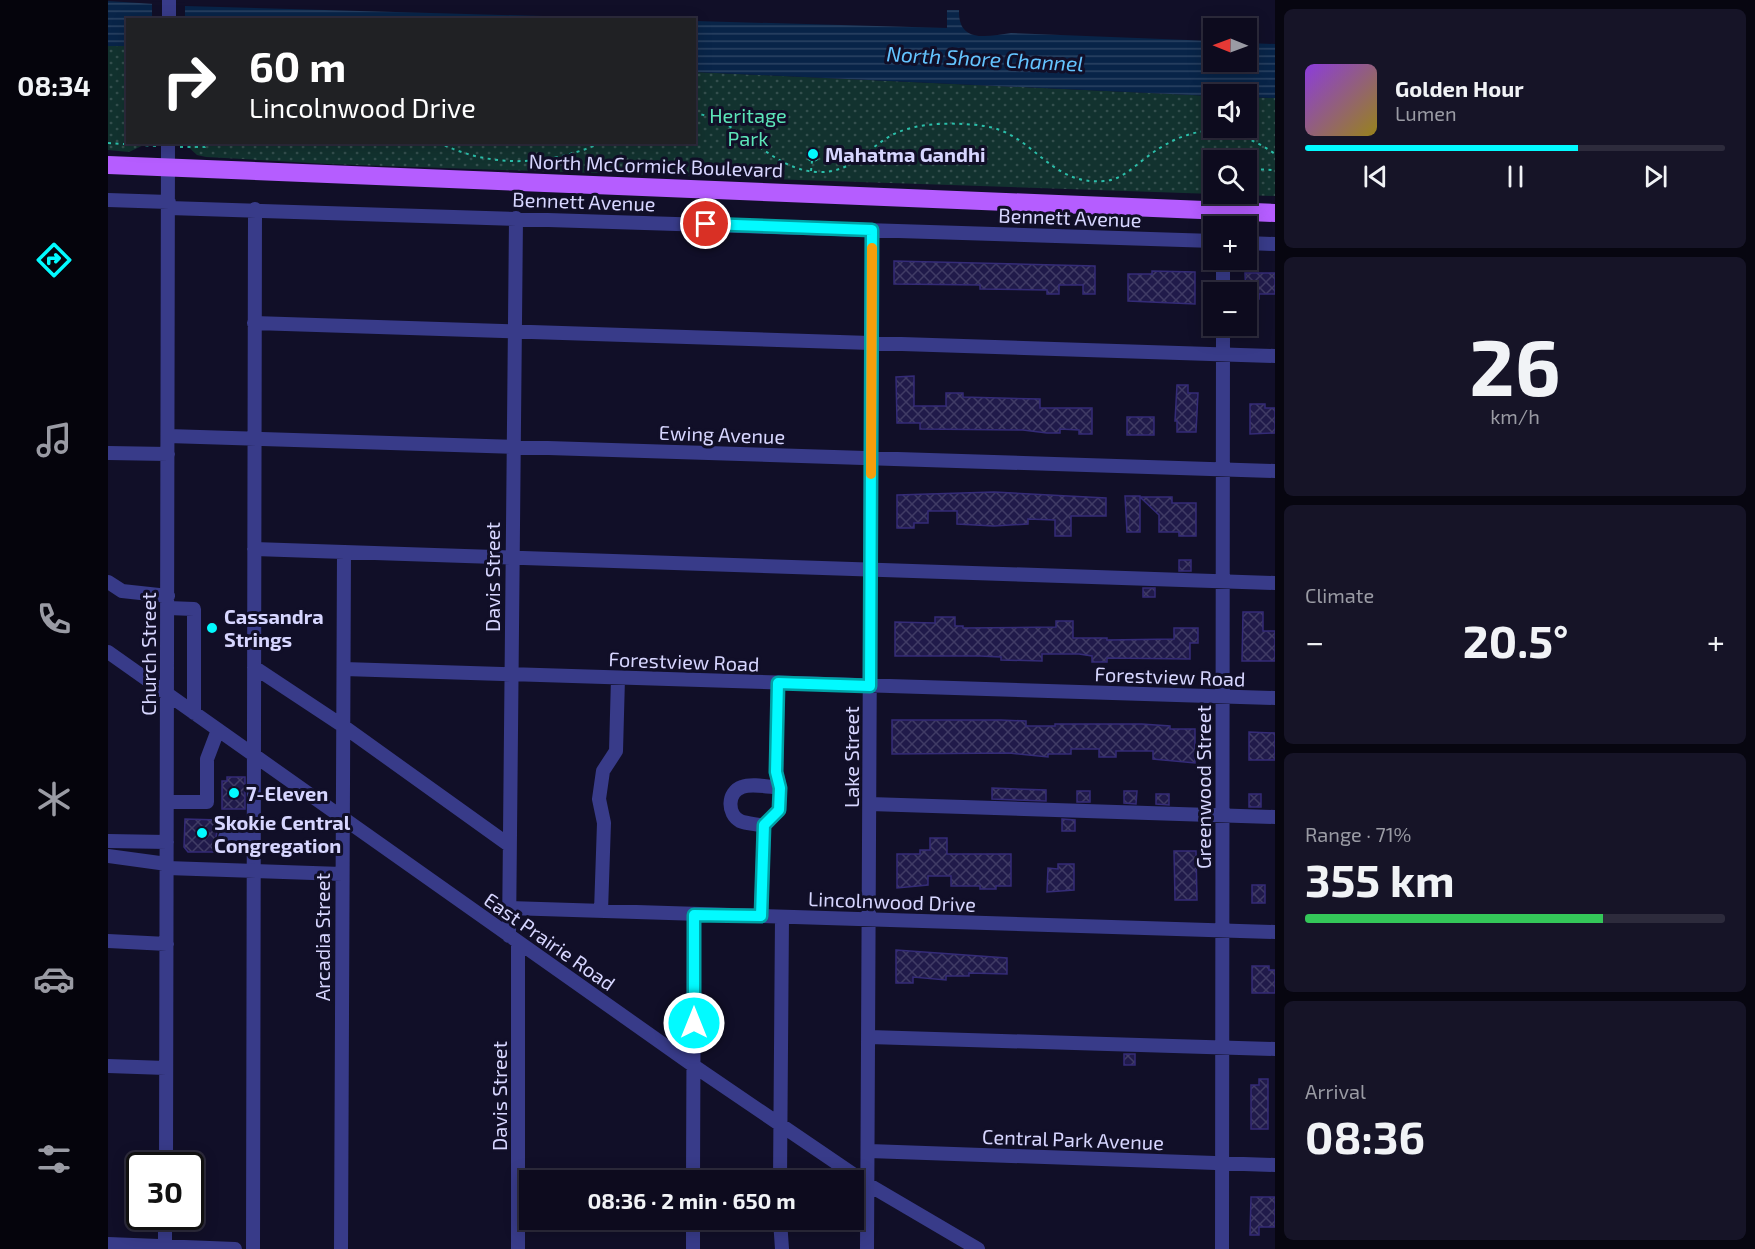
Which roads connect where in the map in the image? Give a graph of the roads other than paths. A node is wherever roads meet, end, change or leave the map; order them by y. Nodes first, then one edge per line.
1 (169, 0) edge
2 (169, 18) edge
3 (168, 144) edge
4 (108, 165) edge
5 (169, 168) junction
6 (108, 200) edge
7 (169, 205) junction
8 (255, 209) junction
9 (1275, 213) edge
10 (516, 218) junction
11 (872, 230) junction
12 (1203, 242) edge
13 (1257, 243) edge
14 (1275, 244) edge
15 (255, 323) junction
16 (514, 332) junction
17 (1223, 336) edge
18 (871, 343) junction
19 (1223, 355) junction
20 (1275, 356) edge
21 (168, 436) junction
22 (254, 438) junction
23 (512, 446) junction
24 (108, 453) edge
25 (168, 454) junction
26 (871, 459) junction
27 (1222, 470) junction
28 (1275, 471) edge
29 (254, 549) junction
30 (344, 552) junction
31 (511, 557) junction
32 (871, 570) junction
33 (1222, 581) junction
34 (108, 582) edge
35 (1275, 583) edge
36 (168, 602) junction
37 (108, 652) edge
38 (254, 667) junction
39 (344, 669) junction
40 (510, 675) junction
41 (618, 678) junction
42 (778, 683) junction
43 (870, 686) junction
44 (167, 695) junction
45 (1222, 697) junction
46 (1275, 698) edge
47 (194, 713) junction
48 (343, 726) junction
49 (218, 730) junction
50 (254, 755) junction
51 (780, 788) junction
52 (167, 802) junction
53 (870, 804) junction
54 (1222, 815) junction
55 (1275, 817) edge
56 (341, 819) junction
57 (764, 825) junction
58 (225, 837) dead end
59 (253, 838) junction
60 (108, 841) edge
61 (167, 842) junction
62 (509, 845) junction
63 (108, 856) edge
64 (167, 866) junction
65 (253, 871) junction
66 (342, 874) junction
67 (509, 908) junction
68 (601, 911) junction
69 (694, 915) junction
70 (761, 916) junction
71 (782, 917) junction
72 (870, 920) junction
73 (1221, 931) junction
74 (1275, 932) edge
75 (514, 940) junction
76 (108, 941) edge
77 (166, 944) junction
78 (869, 1037) junction
79 (1221, 1047) junction
80 (1275, 1049) edge
81 (108, 1066) edge
82 (694, 1066) junction
83 (166, 1068) junction
84 (781, 1125) junction
85 (869, 1151) junction
86 (166, 1152) edge
87 (1221, 1164) junction
88 (1275, 1166) edge
89 (693, 1170) edge
90 (780, 1170) edge
91 (869, 1185) junction
92 (165, 1230) edge
93 (693, 1230) edge
94 (781, 1230) edge
95 (108, 1244) edge
96 (165, 1248) edge
97 (235, 1249) edge
98 (253, 1249) edge
99 (341, 1249) edge
100 (518, 1249) edge
101 (693, 1249) edge
102 (782, 1249) edge
103 (867, 1249) edge
104 (978, 1249) edge
105 (1222, 1249) edge

1 - 2 street
3 - 5 street, Church Street
4 - 5 main road, North McCormick Boulevard
5 - 7 street, Church Street
5 - 9 main road, North McCormick Boulevard
6 - 7 street, Bennett Avenue
7 - 8 street, Bennett Avenue
7 - 21 street, Church Street
8 - 10 street, Bennett Avenue
8 - 15 street
10 - 11 street, Bennett Avenue
10 - 16 street, Davis Street
11 - 12 street, Bennett Avenue
11 - 18 street, Lake Street
13 - 14 street
15 - 16 street
15 - 22 street
16 - 18 street
16 - 23 street, Davis Street
17 - 19 street, Greenwood Street
18 - 19 street
18 - 26 street, Lake Street
19 - 20 street
19 - 27 street, Greenwood Street
21 - 22 street, Ewing Avenue
21 - 25 street, Church Street
22 - 23 street, Ewing Avenue
22 - 29 street
23 - 26 street, Ewing Avenue
23 - 31 street, Davis Street
24 - 25 street
25 - 36 street, Church Street
26 - 27 street, Ewing Avenue
26 - 32 street, Lake Street
27 - 28 street, Ewing Avenue
27 - 33 street, Greenwood Street
29 - 30 street
29 - 38 street
30 - 31 street
30 - 39 street, Arcadia Street
31 - 32 street
31 - 40 street, Davis Street
32 - 33 street
32 - 43 street, Lake Street
33 - 35 street
33 - 45 street, Greenwood Street
34 - 36 street
36 - 44 street, Church Street
36 - 47 street
37 - 44 street, East Prairie Road
38 - 48 street
38 - 50 street
39 - 40 street, Forestview Road
39 - 48 street, Arcadia Street
40 - 41 street, Forestview Road
40 - 62 street, Davis Street
41 - 42 street, Forestview Road
41 - 68 street
42 - 43 street, Forestview Road
42 - 51 street
43 - 45 street, Forestview Road
43 - 53 street, Lake Street
44 - 47 street, East Prairie Road
44 - 52 street, Church Street
45 - 46 street, Forestview Road
45 - 54 street, Greenwood Street
47 - 49 street, East Prairie Road
48 - 56 street, Arcadia Street
48 - 62 street
49 - 50 street, East Prairie Road
49 - 52 street
50 - 56 street, East Prairie Road
50 - 59 street
51 - 57 street
51 - 57 street
52 - 61 street, Church Street
53 - 54 street
53 - 72 street, Lake Street
54 - 55 street
54 - 73 street, Greenwood Street
56 - 66 street, Arcadia Street
56 - 75 street, East Prairie Road
57 - 70 street
58 - 59 street
59 - 65 street
60 - 61 street
61 - 64 street, Church Street
62 - 67 street, Davis Street
63 - 64 street
64 - 65 street
64 - 77 street, Church Street
65 - 66 street
65 - 98 street
66 - 99 street, Arcadia Street
67 - 68 street, Lincolnwood Drive
67 - 75 street, Davis Street
68 - 69 street, Lincolnwood Drive
69 - 70 street, Lincolnwood Drive
69 - 82 street
70 - 71 street, Lincolnwood Drive
71 - 72 street, Lincolnwood Drive
71 - 84 street
72 - 73 street, Lincolnwood Drive
72 - 78 street, Lake Street
73 - 74 street, Lincolnwood Drive
73 - 79 street, Greenwood Street
75 - 82 street, East Prairie Road
75 - 100 street, Davis Street
76 - 77 street
77 - 83 street, Church Street
78 - 79 street
78 - 85 street, Lake Street
79 - 80 street
79 - 87 street, Greenwood Street
81 - 83 street
82 - 84 street, East Prairie Road
82 - 89 street
83 - 86 street, Church Street
84 - 90 street
84 - 91 street, East Prairie Road
85 - 87 street, Central Park Avenue
85 - 91 street, Lake Street
87 - 88 street, Central Park Avenue
87 - 105 street, Greenwood Street
91 - 103 street, Lake Street
91 - 104 street, East Prairie Road
92 - 96 street
93 - 101 street
94 - 102 street
95 - 96 street
96 - 97 street

